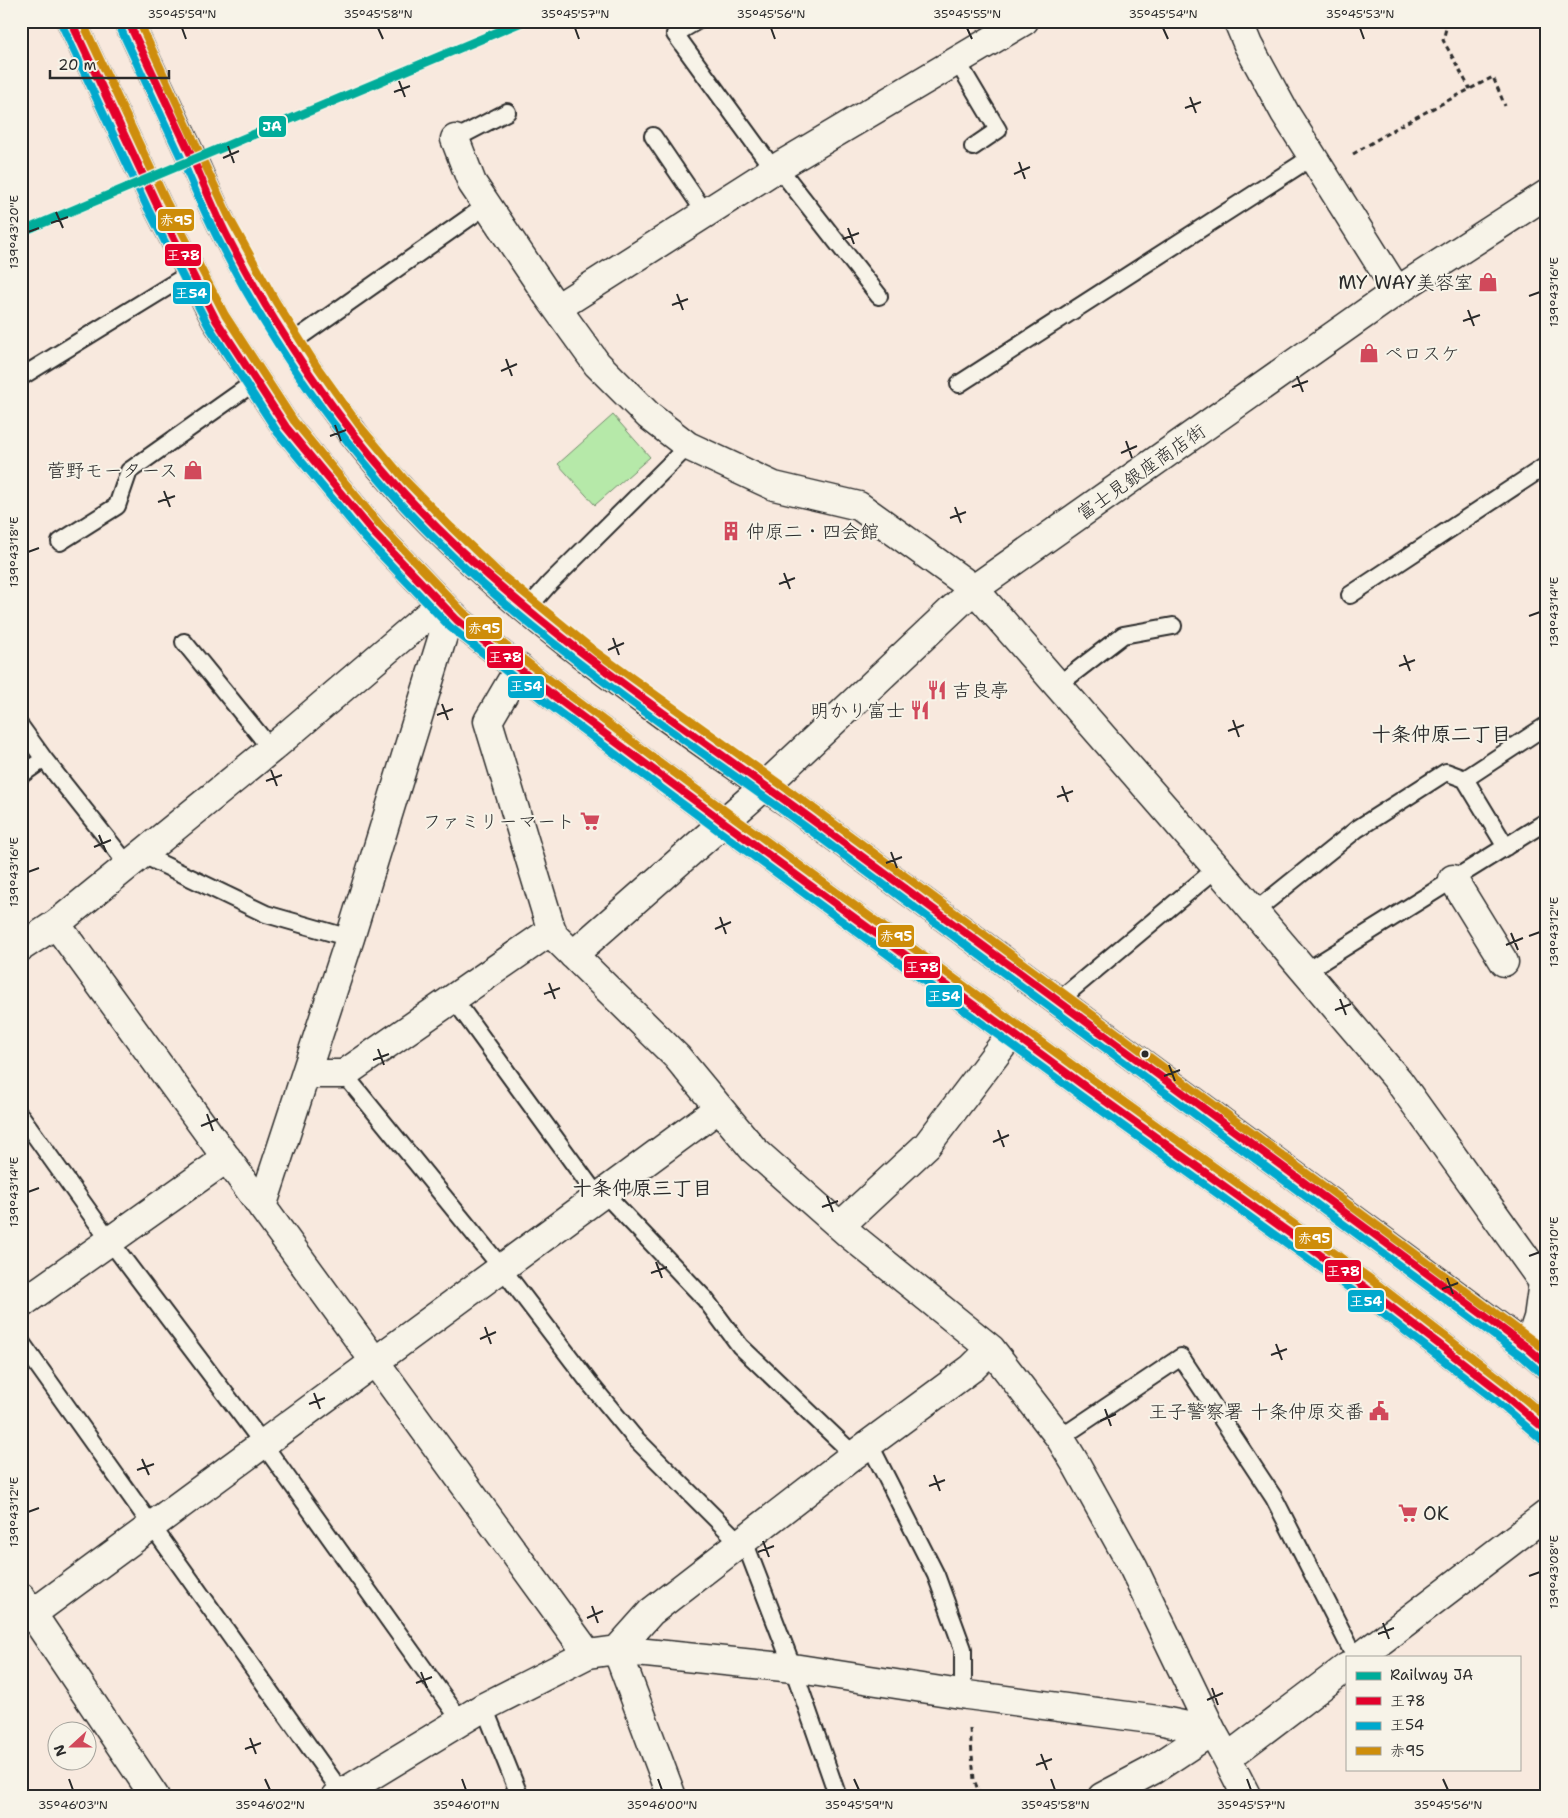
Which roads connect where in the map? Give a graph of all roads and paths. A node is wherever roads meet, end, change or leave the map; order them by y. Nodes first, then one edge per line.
1 (71, 21) edge
2 (128, 21) edge
3 (697, 21) edge
4 (1024, 21) edge
5 (1238, 21) edge
6 (1448, 21) edge
7 (957, 61) junction
8 (1470, 89) junction
9 (1505, 106) dead end
10 (507, 112) dead end
11 (653, 136) dead end
12 (454, 140) joint
13 (973, 147) dead end
14 (1317, 165) junction
15 (776, 169) junction
16 (1547, 194) edge
17 (487, 205) junction
18 (706, 214) junction
19 (192, 272) junction
20 (1397, 292) junction
21 (879, 296) dead end
22 (557, 308) junction
23 (291, 343) junction
24 (21, 377) edge
25 (256, 381) junction
26 (959, 384) dead end
27 (688, 446) junction
28 (1547, 465) edge
29 (60, 542) dead end
30 (974, 589) junction
31 (1350, 595) dead end
32 (446, 608) junction
33 (527, 609) junction
34 (1173, 626) dead end
35 (184, 642) dead end
36 (519, 668) junction
37 (1058, 685) junction
38 (1547, 726) edge
39 (21, 727) edge
40 (272, 749) junction
41 (44, 759) junction
42 (21, 775) edge
43 (1465, 779) junction
44 (765, 786) junction
45 (1547, 821) edge
46 (725, 823) junction
47 (1506, 847) junction
48 (135, 860) junction
49 (1218, 868) junction
50 (1453, 879) junction
51 (1255, 911) junction
52 (56, 924) junction
53 (552, 930) junction
54 (350, 938) junction
55 (22, 946) edge
56 (573, 955) junction
57 (1504, 962) dead end
58 (1305, 972) junction
59 (453, 998) junction
60 (1058, 1002) junction
61 (1012, 1033) junction
62 (306, 1074) junction
63 (344, 1074) junction
64 (719, 1108) junction
65 (21, 1116) edge
66 (227, 1158) junction
67 (601, 1195) junction
68 (262, 1207) junction
69 (840, 1226) junction
70 (110, 1241) junction
71 (501, 1267) junction
72 (1545, 1280) edge
73 (21, 1304) edge
74 (21, 1342) edge
75 (991, 1349) junction
76 (1538, 1357) edge
77 (375, 1362) junction
78 (1547, 1431) edge
79 (1060, 1438) junction
80 (264, 1445) junction
81 (862, 1449) junction
82 (1547, 1514) edge
83 (152, 1526) junction
84 (740, 1543) junction
85 (27, 1605) edge
86 (617, 1650) junction
87 (588, 1654) junction
88 (1354, 1656) edge
89 (1361, 1656) edge
90 (793, 1668) junction
91 (1346, 1668) edge
92 (965, 1695) junction
93 (484, 1707) junction
94 (461, 1721) junction
95 (1212, 1731) junction
96 (1227, 1758) junction
97 (339, 1795) edge
98 (155, 1797) edge
99 (520, 1797) edge
100 (672, 1797) edge
101 (838, 1797) edge
102 (981, 1797) edge
103 (1102, 1797) edge
104 (1247, 1797) edge

1 - 19 main road
2 - 23 main road
3 - 15 lane
4 - 7 street
5 - 14 street
6 - 8 path
7 - 13 lane
7 - 15 street
8 - 9 path
8 - 14 path
10 - 12 lane
11 - 18 lane
12 - 17 street
14 - 20 street
14 - 26 lane
15 - 18 street
15 - 21 lane
16 - 20 street, 富士見銀座商店街
17 - 22 street
17 - 23 lane
18 - 22 street
19 - 24 lane
19 - 25 main road
20 - 30 street, 富士見銀座商店街
22 - 27 street
23 - 33 main road
25 - 29 lane
25 - 32 main road
27 - 30 street
27 - 33 lane
28 - 31 lane
30 - 37 street
30 - 44 street, 富士見銀座商店街
32 - 36 main road
32 - 40 street
32 - 54 street
33 - 44 main road
34 - 37 lane
35 - 40 lane
36 - 46 main road
36 - 53 street
37 - 49 street
38 - 43 lane
39 - 41 lane
40 - 48 street
41 - 42 lane
41 - 48 lane
43 - 47 lane
43 - 51 lane
44 - 46 street, 富士見銀座商店街
44 - 60 main road
45 - 47 lane
46 - 56 street, 富士見銀座商店街
46 - 61 main road
47 - 50 lane
48 - 52 street
48 - 54 lane
49 - 51 street
49 - 60 lane
50 - 57 street
50 - 58 lane
51 - 58 street
52 - 55 street
52 - 66 street
53 - 56 street
53 - 59 street
54 - 62 street
56 - 64 street
58 - 72 street
59 - 63 street
59 - 67 lane
60 - 76 main road
61 - 69 street
61 - 78 main road
62 - 63 street
62 - 68 street
63 - 71 lane
64 - 67 street
64 - 69 street
65 - 70 lane
66 - 68 street
66 - 70 street
67 - 71 street
67 - 81 lane
68 - 77 street
69 - 75 street
70 - 73 street
70 - 80 lane
71 - 77 street
71 - 84 lane
72 - 76 street
74 - 83 lane
75 - 79 street
75 - 81 street
77 - 80 street
77 - 87 street
79 - 88 lane
79 - 95 street
80 - 83 street
80 - 94 lane
81 - 84 street
81 - 92 lane
82 - 89 street
83 - 85 street
83 - 97 lane
84 - 86 street
84 - 90 lane
85 - 98 street
86 - 87 street
86 - 90 street
86 - 100 street
87 - 93 street
90 - 92 street
90 - 101 lane
91 - 96 street
92 - 95 street
92 - 102 path
93 - 94 street
93 - 99 lane
94 - 97 street
95 - 96 street
95 - 103 street
96 - 104 street

